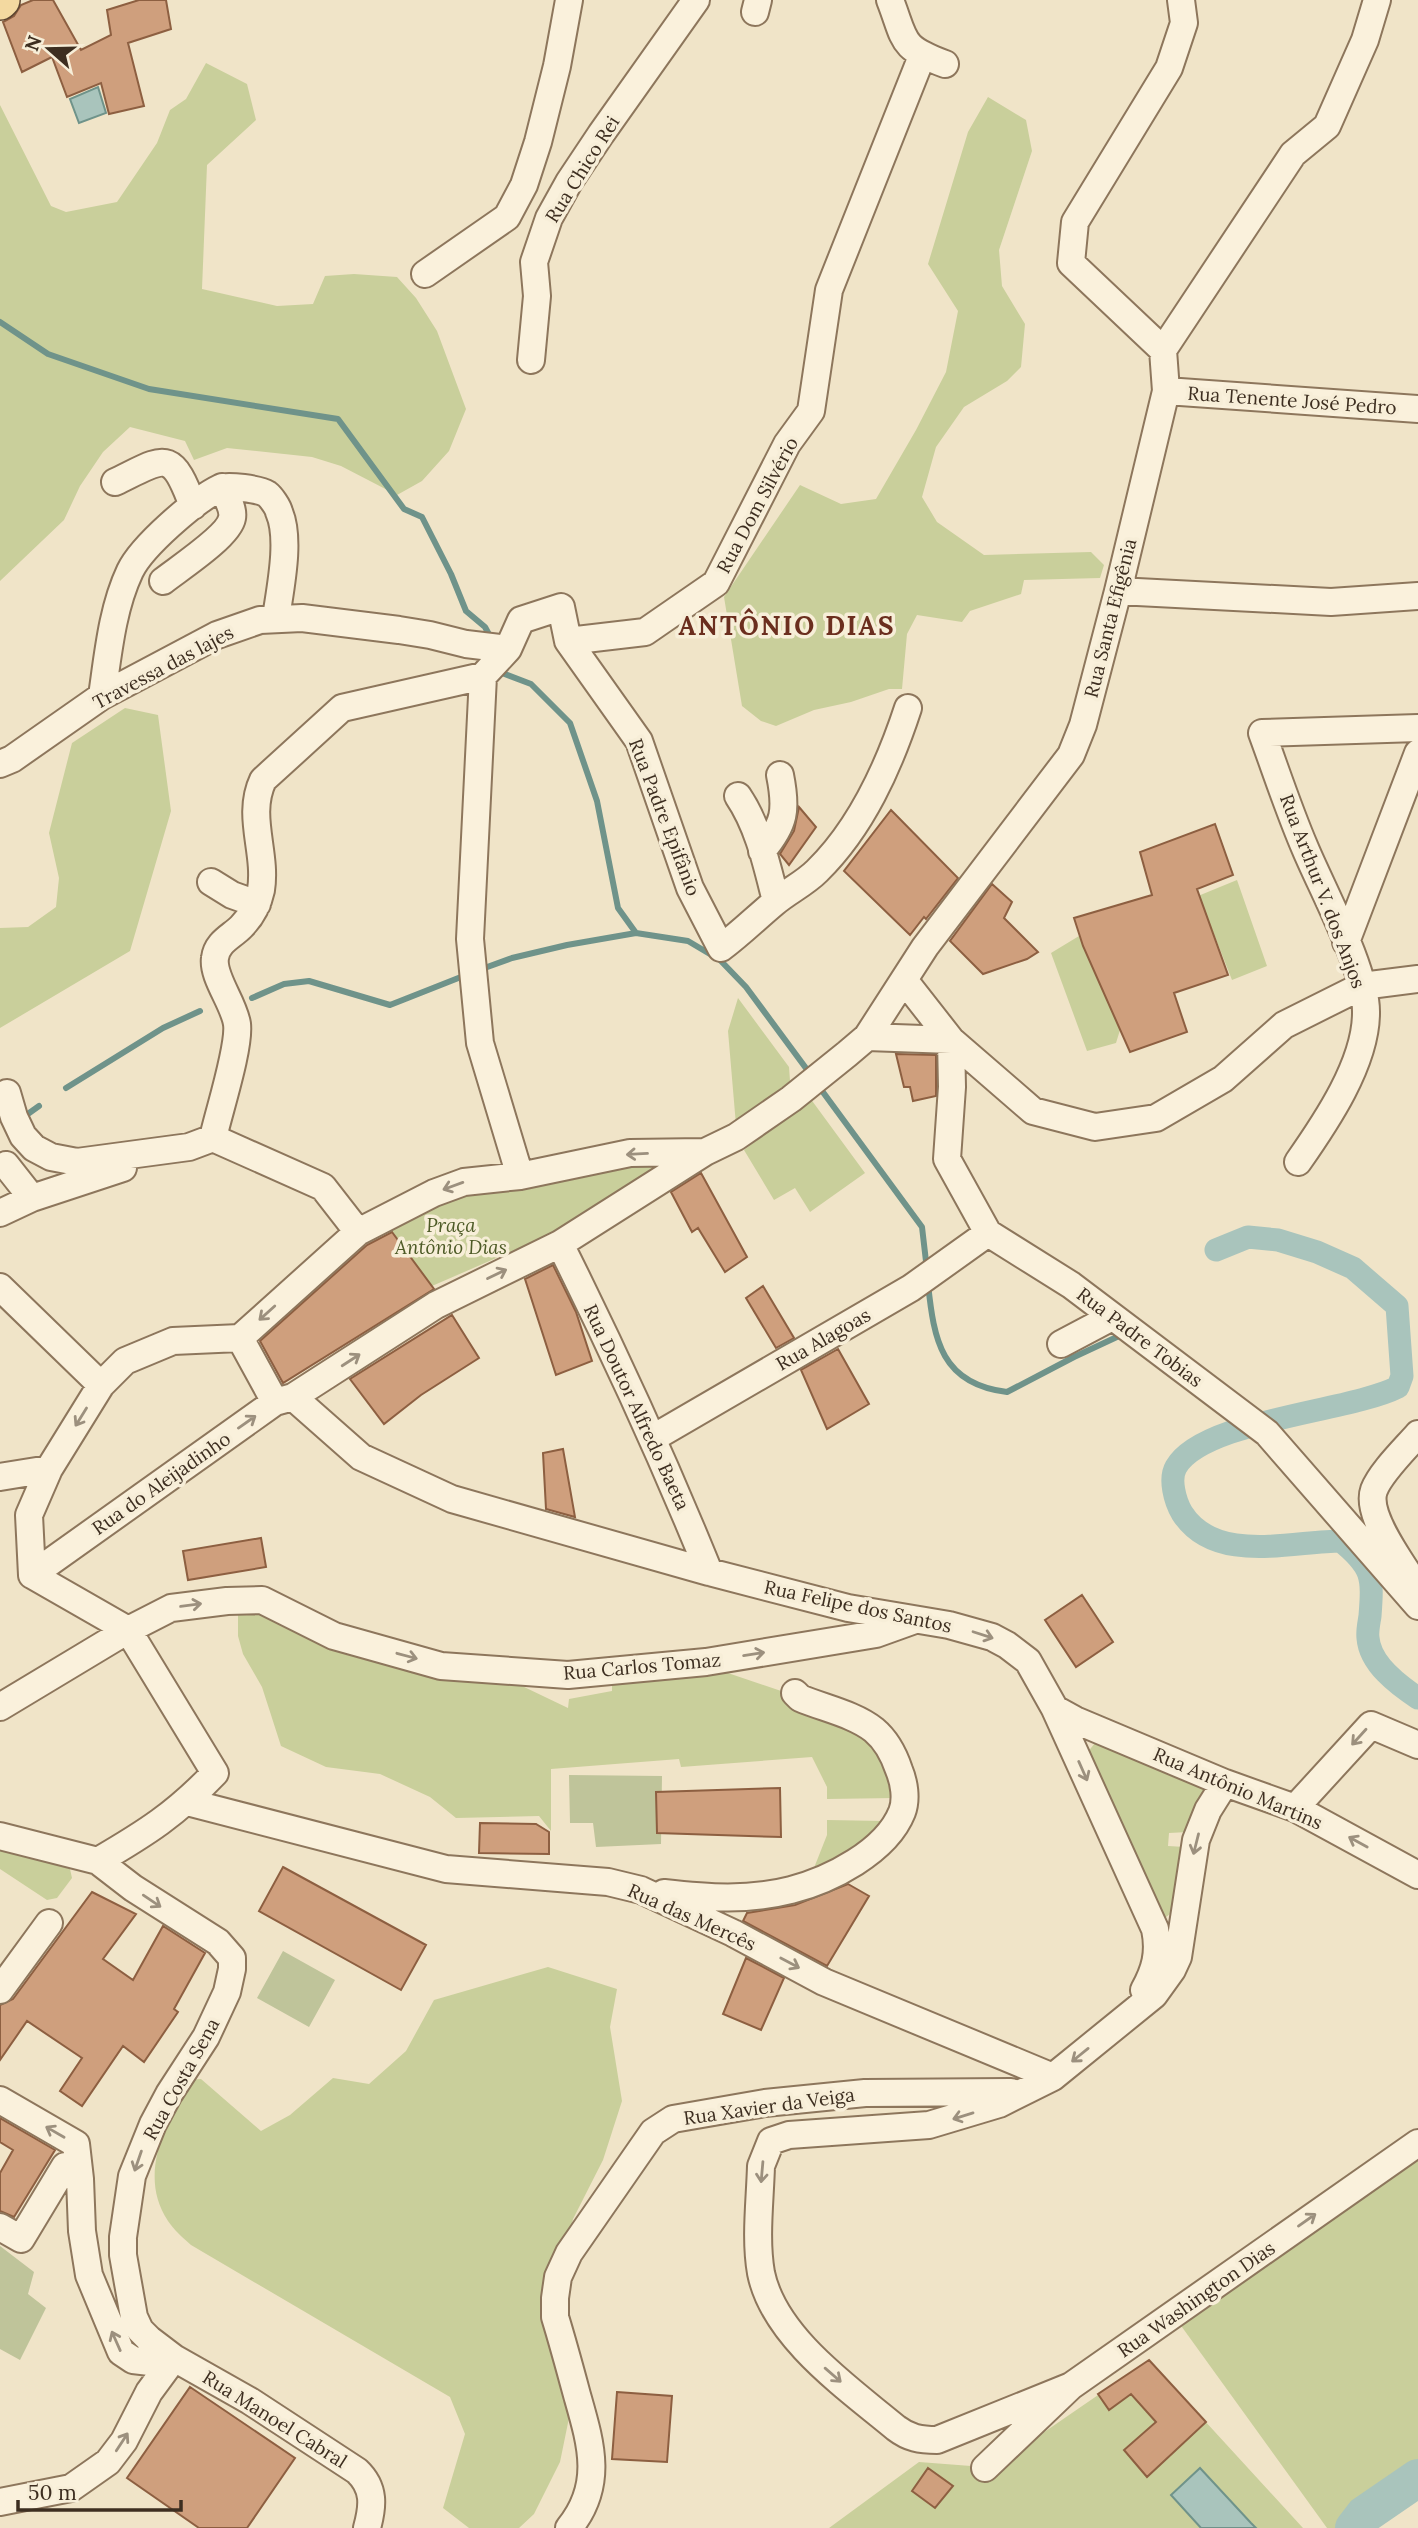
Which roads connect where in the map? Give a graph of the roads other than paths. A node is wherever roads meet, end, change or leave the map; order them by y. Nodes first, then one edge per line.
1 (569, 0) edge
2 (696, 0) edge
3 (890, 0) edge
4 (1181, 0) edge
5 (1377, 0) edge
6 (507, 217) junction
7 (534, 262) junction
8 (425, 274) dead end
9 (1163, 350) junction
10 (531, 360) dead end
11 (1166, 391) junction
12 (1418, 409) edge
13 (115, 482) dead end
14 (222, 487) junction
15 (194, 506) junction
16 (163, 581) dead end
17 (1118, 592) junction
18 (1418, 596) edge
19 (276, 618) junction
20 (568, 641) junction
21 (508, 649) junction
22 (483, 676) junction
23 (102, 696) junction
24 (908, 708) dead end
25 (1418, 728) edge
26 (1418, 753) edge
27 (0, 764) edge
28 (780, 775) dead end
29 (738, 796) dead end
30 (762, 851) junction
31 (211, 881) dead end
32 (776, 901) junction
33 (257, 904) junction
34 (1346, 942) junction
35 (904, 979) junction
36 (1418, 979) edge
37 (1362, 986) junction
38 (867, 1037) junction
39 (951, 1040) junction
40 (7, 1093) dead end
41 (201, 1142) junction
42 (705, 1152) junction
43 (1298, 1162) dead end
44 (6, 1165) dead end
45 (520, 1176) junction
46 (32, 1198) junction
47 (0, 1213) edge
48 (358, 1232) junction
49 (988, 1233) junction
50 (559, 1244) junction
51 (0, 1287) edge
52 (1112, 1317) junction
53 (240, 1338) junction
54 (1060, 1344) dead end
55 (101, 1385) junction
56 (284, 1400) junction
57 (1418, 1434) edge
58 (653, 1438) junction
59 (48, 1469) junction
60 (0, 1477) edge
61 (709, 1572) junction
62 (32, 1575) junction
63 (1418, 1588) edge
64 (1418, 1606) edge
65 (917, 1619) junction
66 (128, 1630) junction
67 (795, 1693) dead end
68 (0, 1707) edge
69 (1055, 1709) junction
70 (1418, 1745) edge
71 (1225, 1783) junction
72 (187, 1802) junction
73 (1295, 1808) junction
74 (0, 1836) edge
75 (98, 1861) junction
76 (1418, 1875) edge
77 (641, 1890) junction
78 (49, 1923) dead end
79 (0, 1990) edge
80 (1131, 2014) junction
81 (1053, 2077) junction
82 (1026, 2091) junction
83 (0, 2100) edge
84 (1418, 2143) edge
85 (65, 2166) dead end
86 (0, 2227) edge
87 (174, 2358) junction
88 (1071, 2386) junction
89 (985, 2468) dead end
90 (0, 2502) edge
91 (367, 2528) edge
92 (569, 2528) edge

1 - 6 street
2 - 7 street, Rua Chico Rei
3 - 20 street, Rua Dom Silvério
4 - 9 street
5 - 9 street
6 - 7 street
6 - 8 street
7 - 10 street, Rua Chico Rei
9 - 11 street, Rua Santa Efigênia
11 - 12 street, Rua Tenente José Pedro
11 - 17 street, Rua Santa Efigênia
13 - 15 street
14 - 15 street
14 - 16 street
14 - 19 street
15 - 23 street
17 - 18 street
17 - 35 street, Rua Santa Efigênia
19 - 21 street, Travessa das lajes
19 - 23 street, Travessa das lajes
20 - 21 street
20 - 32 street, Rua Padre Epifânio
21 - 22 street
22 - 33 street
22 - 45 street
23 - 27 street, Travessa das lajes
24 - 32 street, Rua Padre Epifânio
25 - 34 street, Rua Arthur V. dos Anjos
26 - 34 street
28 - 30 street
29 - 30 street
30 - 32 street
31 - 33 street
33 - 41 street
34 - 37 street, Rua Arthur V. dos Anjos
35 - 38 street, Rua Santa Efigênia
35 - 39 street
36 - 37 street
37 - 39 street
37 - 43 street, Rua Arthur V. dos Anjos
38 - 39 street
38 - 42 street, Rua Santa Efigênia
39 - 49 street, Rua Padre Tobias
40 - 41 street
41 - 46 street
41 - 48 street
42 -> 45 street
42 - 50 street
44 - 46 street
45 -> 48 street
46 - 47 street
48 -> 53 street
49 - 52 street, Rua Padre Tobias
49 - 58 street, Rua Alagoas
56 -> 50 street, Rua do Aleijadinho
50 - 58 street, Rua Doutor Alfredo Baeta
51 - 55 street
52 - 54 street
52 - 64 street, Rua Padre Tobias
53 - 55 street
53 - 56 street, Rua Felipe dos Santos
55 -> 59 street
56 - 61 street, Rua Felipe dos Santos
62 -> 56 street, Rua do Aleijadinho
57 - 63 street
58 - 61 street, Rua Doutor Alfredo Baeta
59 - 60 street
59 - 62 street
61 - 65 street, Rua Felipe dos Santos
62 - 66 street
66 -> 65 street, Rua Carlos Tomaz
65 -> 69 street, Rua Felipe dos Santos
66 - 68 street, Rua Carlos Tomaz
66 - 72 street
67 - 77 street
69 - 71 street, Rua Antônio Martins
69 -> 80 street, Rua Felipe dos Santos
70 -> 73 street
71 - 73 street, Rua Antônio Martins
71 -> 80 street, Rua Xavier da Veiga
72 - 75 street
72 - 77 street, Rua das Mercês
76 -> 73 street, Rua Antônio Martins
74 - 75 street
75 -> 87 street, Rua Costa Sena
77 -> 81 street, Rua das Mercês
78 - 79 street
80 -> 81 street, Rua Xavier da Veiga
81 - 82 street, Rua Xavier da Veiga
82 -> 88 street
82 - 92 street, Rua Xavier da Veiga
87 -> 83 street
88 -> 84 street, Rua Washington Dias
85 - 86 street
90 -> 87 street
87 - 91 street, Rua Manoel Cabral
88 - 89 street, Rua Washington Dias

